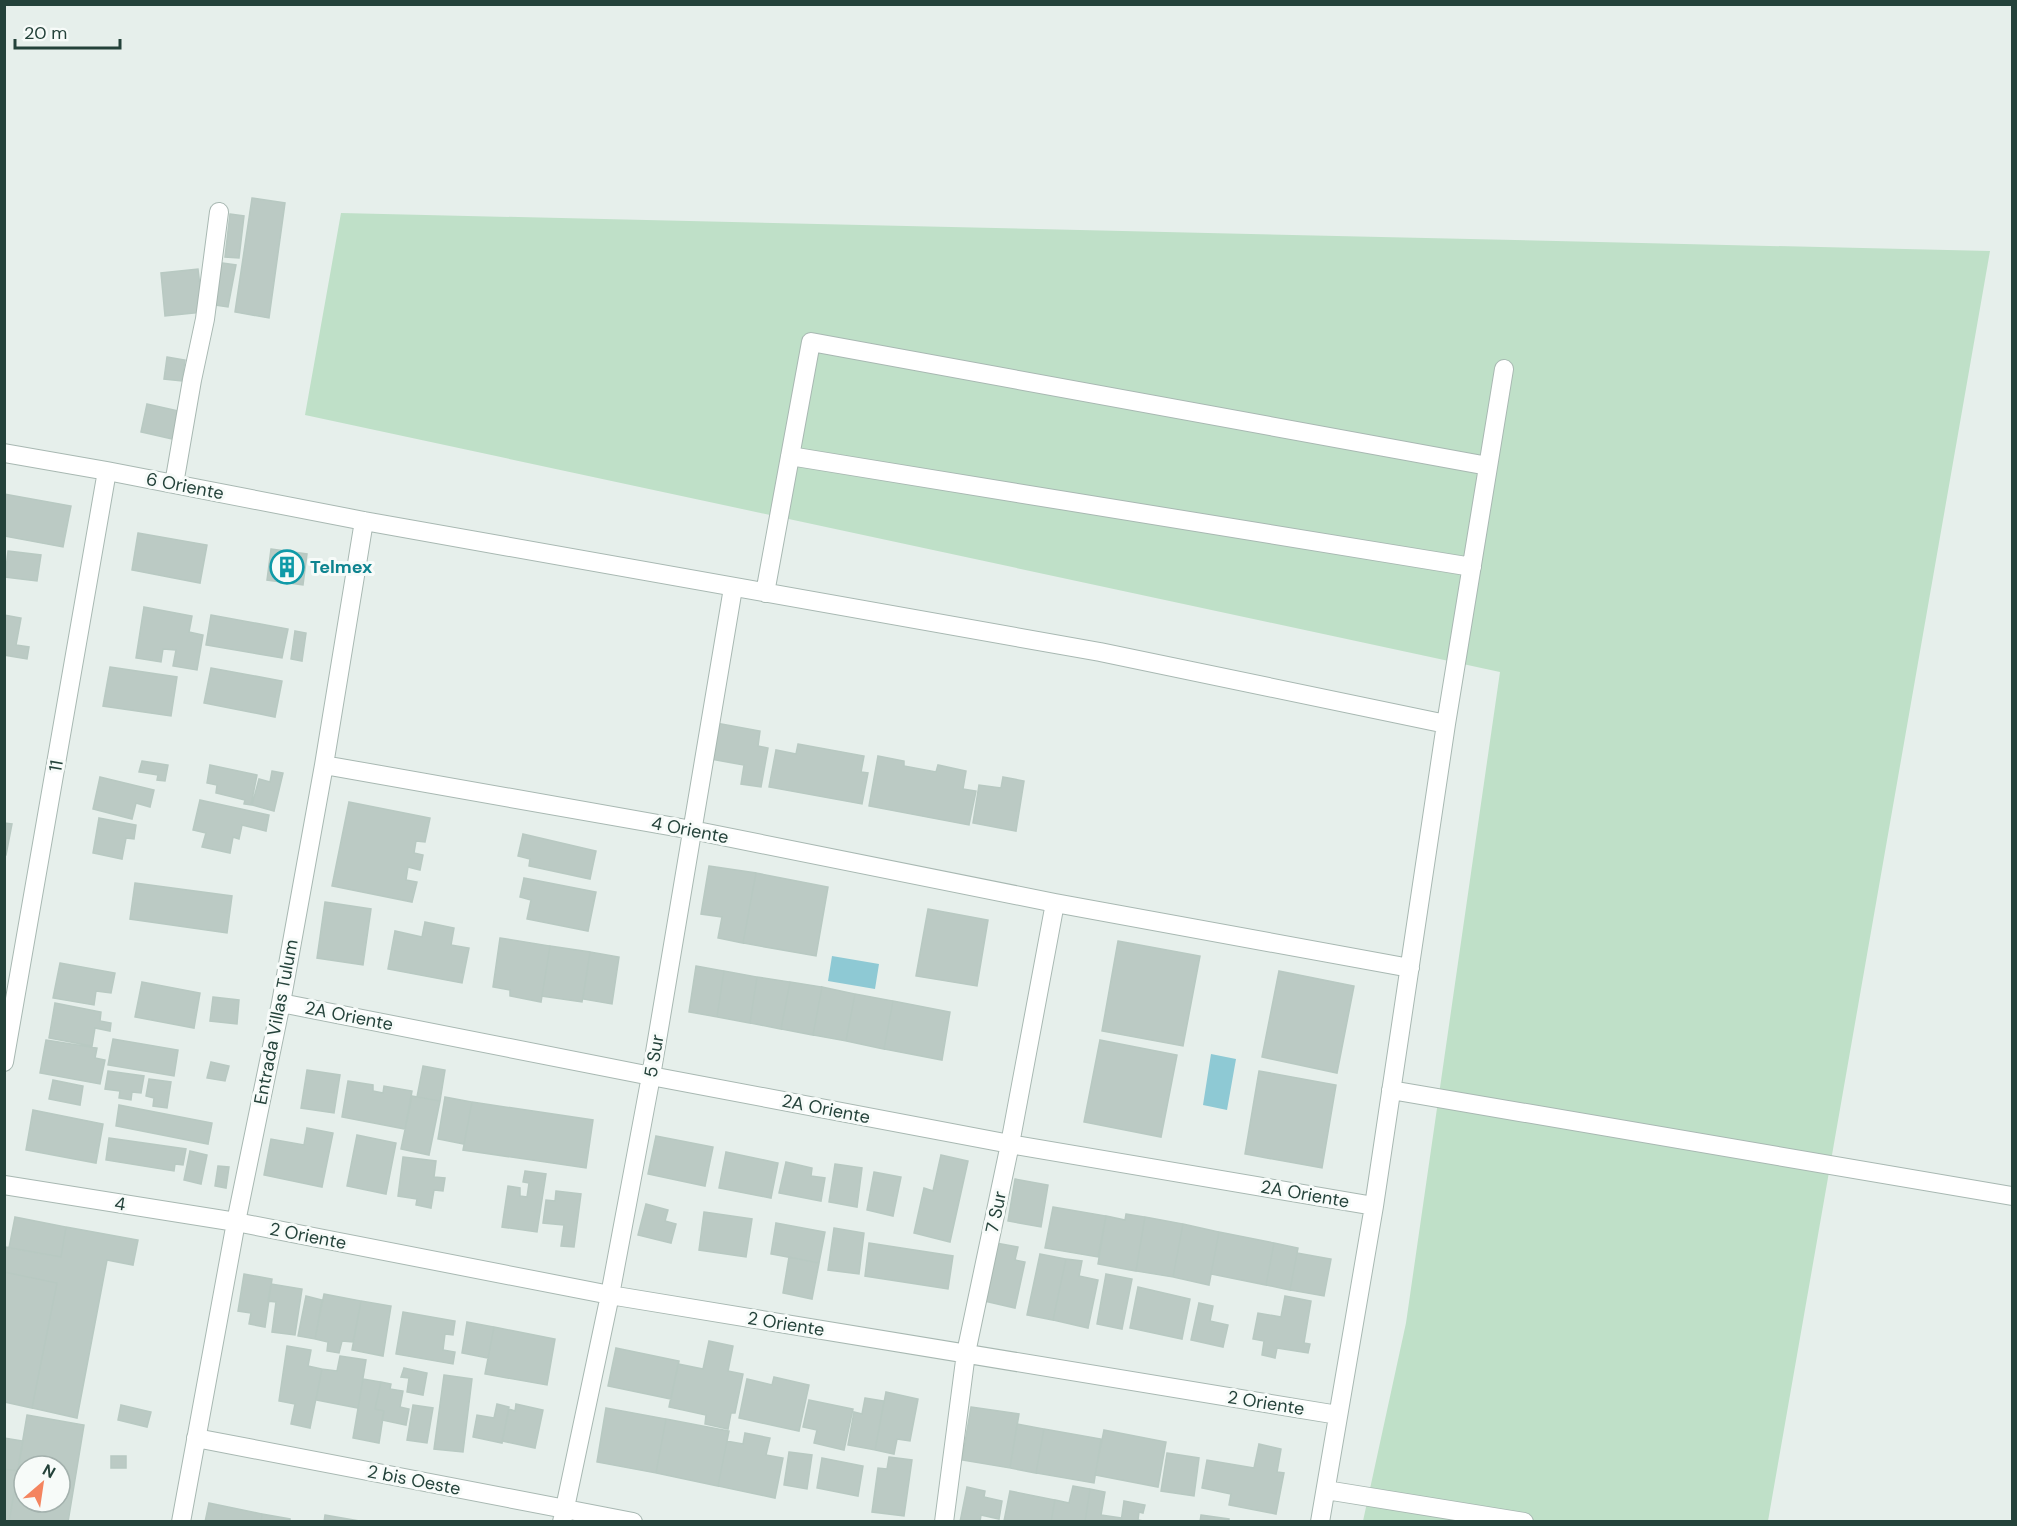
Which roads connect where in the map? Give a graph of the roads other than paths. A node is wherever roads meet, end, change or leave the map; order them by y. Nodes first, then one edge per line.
1 (219, 212) dead end
2 (1504, 369) dead end
3 (4, 453) edge
4 (790, 456) junction
5 (1488, 466) junction
6 (107, 471) junction
7 (174, 484) junction
8 (364, 522) junction
9 (1472, 567) junction
10 (733, 588) junction
11 (765, 593) junction
12 (1446, 724) junction
13 (324, 765) junction
14 (692, 830) junction
15 (1055, 903) junction
16 (1410, 968) junction
17 (281, 1003) junction
18 (4, 1062) edge
19 (651, 1076) junction
20 (1392, 1089) junction
21 (1010, 1144) junction
22 (4, 1185) edge
23 (2013, 1196) edge
24 (1374, 1206) junction
25 (236, 1222) junction
26 (610, 1296) junction
27 (966, 1353) junction
28 (1338, 1415) junction
29 (196, 1438) junction
30 (1326, 1490) junction
31 (563, 1515) edge
32 (181, 1521) edge
33 (633, 1521) edge
34 (944, 1521) edge
35 (1320, 1521) edge
36 (1524, 1521) edge

1 - 7 street
2 - 5 street
3 - 6 street, 6 Oriente
4 - 5 street
4 - 9 street
4 - 11 street
5 - 9 street
6 - 7 street, 6 Oriente
6 - 18 street, 11
7 - 8 street, 6 Oriente
8 - 10 street, 6 Oriente
8 - 13 street, Entrada Villas Tulum
9 - 12 street
10 - 11 street, 6 Oriente
10 - 14 street, 5 Sur
11 - 12 street, 6 Oriente
12 - 16 street
13 - 14 street, 4 Oriente
13 - 17 street, Entrada Villas Tulum
14 - 15 street, 4 Oriente
14 - 19 street, 5 Sur
15 - 16 street, 4 Oriente
15 - 21 street, 7 Sur
16 - 20 street
17 - 19 street, 2A Oriente
17 - 25 street, Entrada Villas Tulum
19 - 21 street, 2A Oriente
19 - 26 street, 5 Sur
20 - 23 street
20 - 24 street
21 - 24 street, 2A Oriente
21 - 27 street, 7 Sur
22 - 25 street, 4
24 - 28 street
25 - 26 street, 2 Oriente
25 - 29 street, Entrada Villas Tulum
26 - 27 street, 2 Oriente
26 - 31 street, 5 Sur
27 - 28 street, 2 Oriente
27 - 34 street, 7 Sur
28 - 30 street
29 - 31 street, 2 bis Oeste
29 - 32 street, Entrada Villas Tulum
30 - 35 street
30 - 36 street
31 - 33 street, 2 bis Oeste

